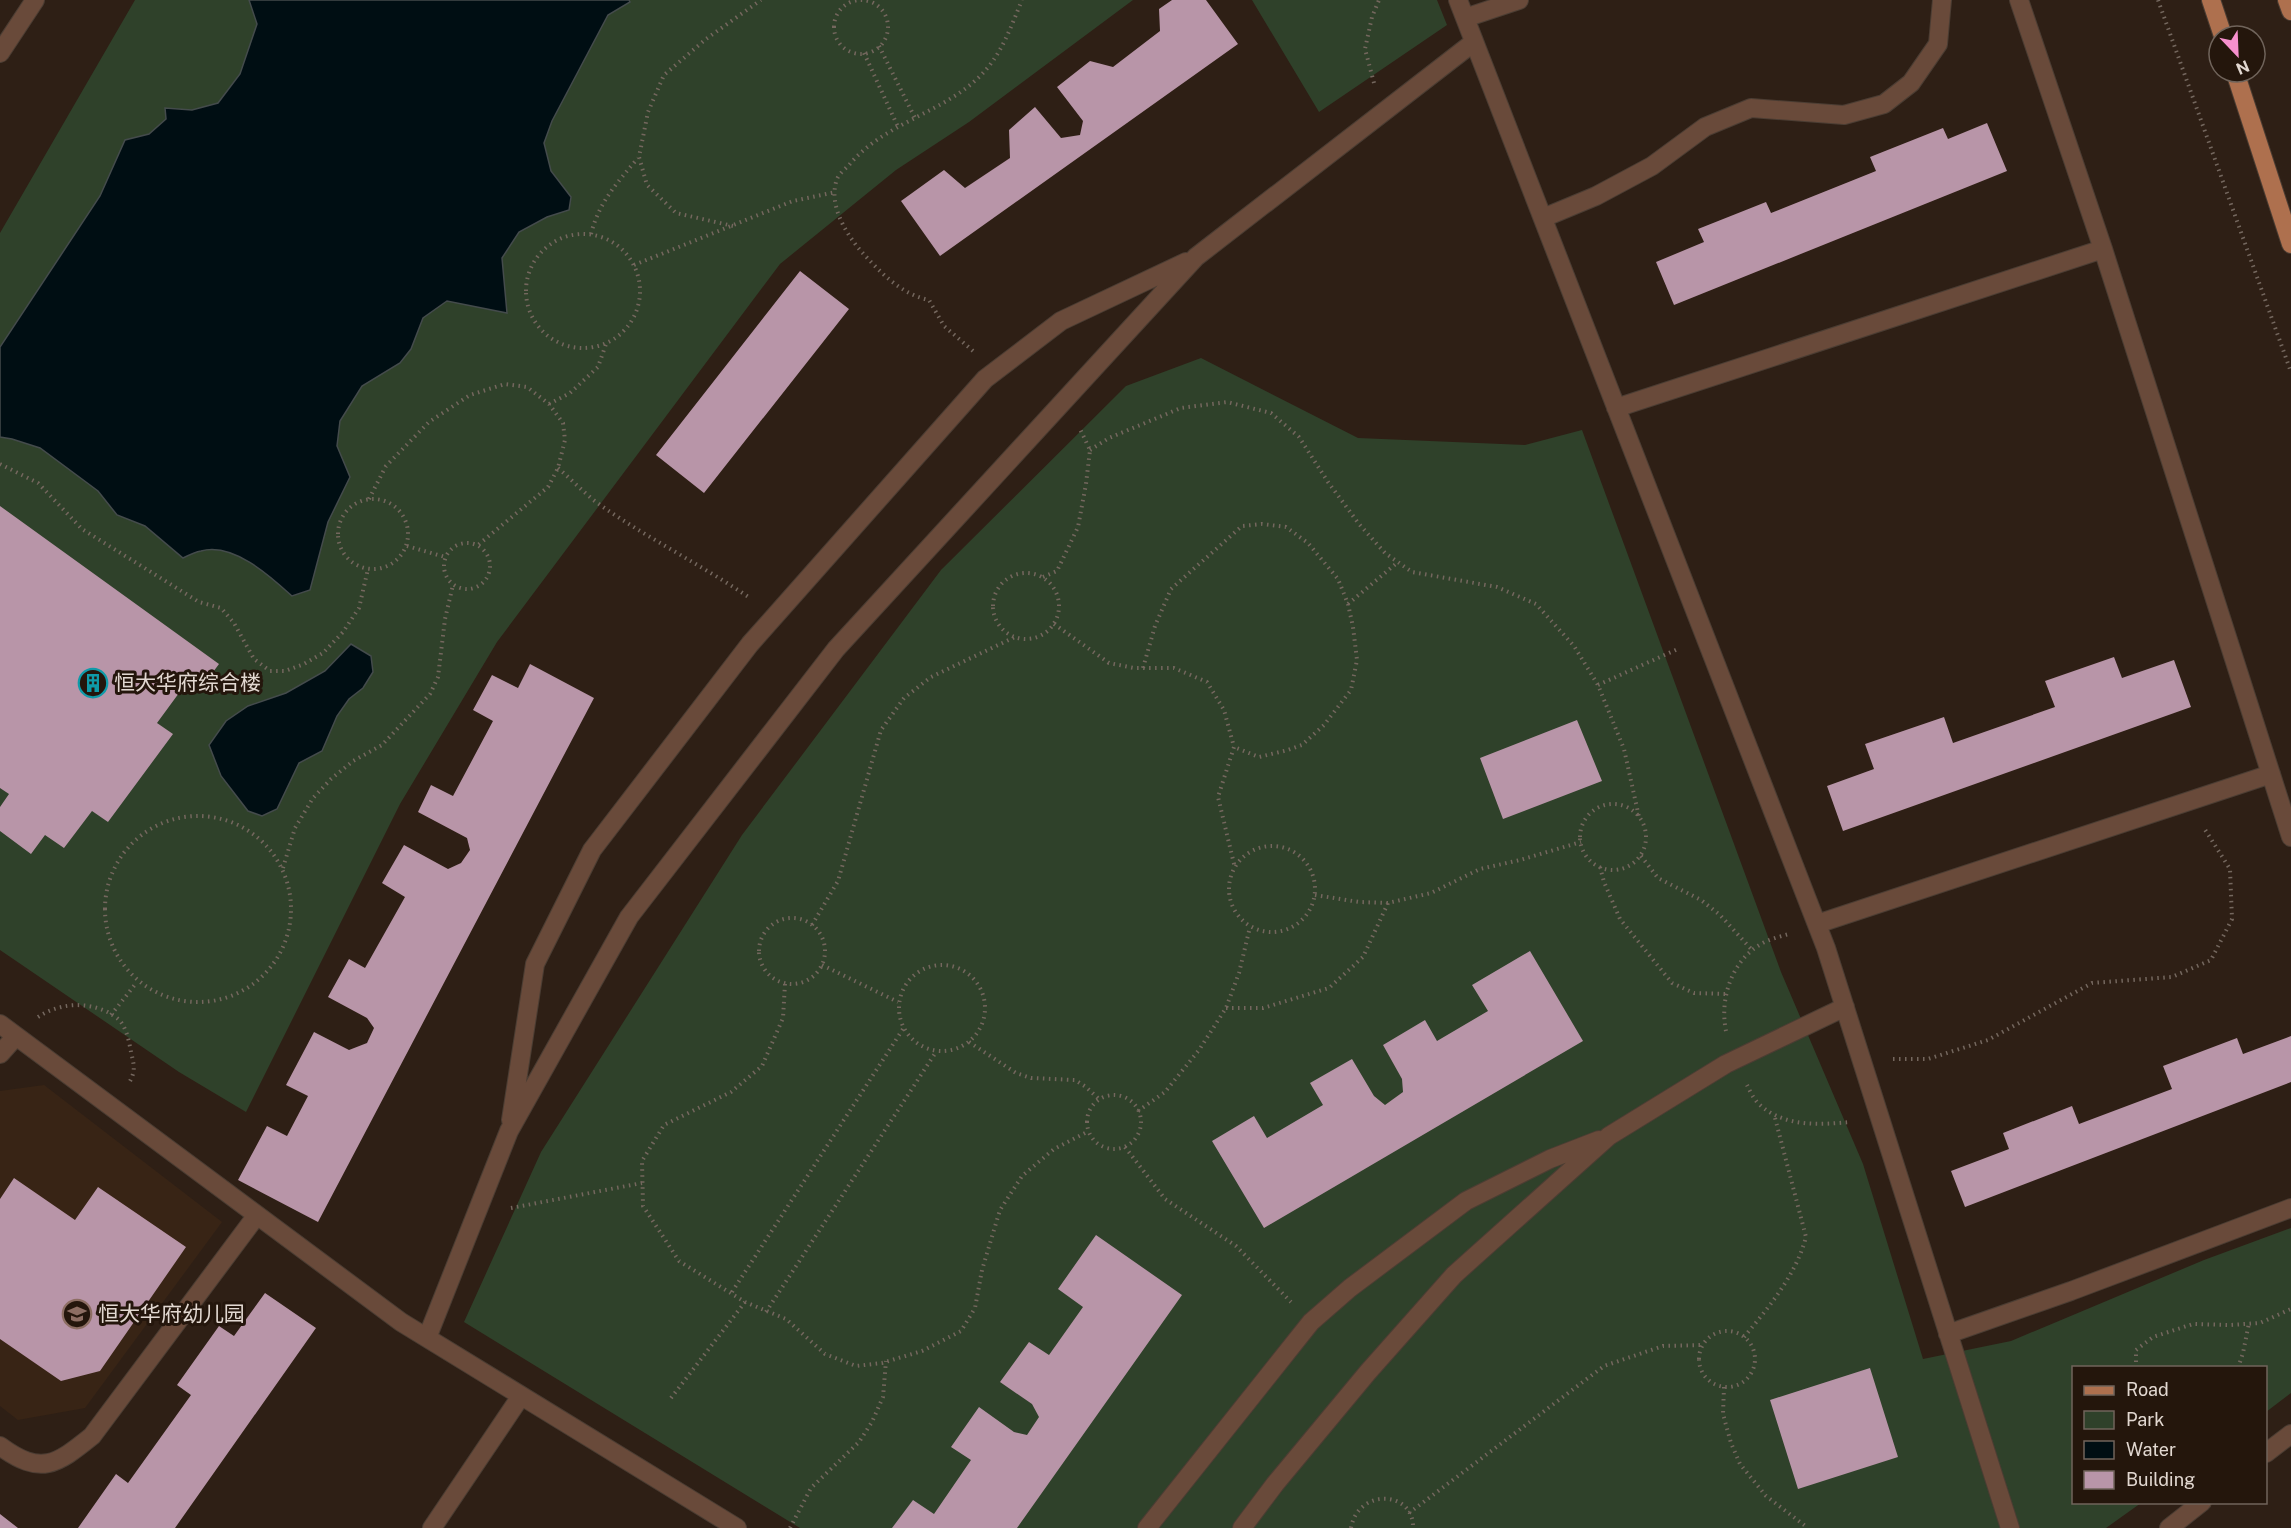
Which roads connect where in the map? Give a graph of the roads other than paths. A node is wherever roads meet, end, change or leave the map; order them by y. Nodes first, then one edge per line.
1 (35, 0) edge
2 (1458, 0) edge
3 (1519, 0) edge
4 (1942, 0) edge
5 (2019, 0) edge
6 (2211, 0) edge
7 (2287, 0) edge
8 (2291, 11) edge
9 (1465, 18) junction
10 (2219, 24) edge
11 (1474, 42) junction
12 (0, 53) edge
13 (2239, 84) edge
14 (1543, 218) junction
15 (2291, 244) edge
16 (2103, 249) junction
17 (1196, 257) junction
18 (1616, 408) junction
19 (2271, 774) junction
20 (2291, 837) edge
21 (1817, 924) junction
22 (1845, 1007) junction
23 (0, 1024) edge
24 (16, 1036) junction
25 (0, 1054) edge
26 (509, 1131) junction
27 (1609, 1136) junction
28 (2291, 1208) edge
29 (257, 1215) junction
30 (1948, 1334) junction
31 (427, 1338) junction
32 (521, 1396) junction
33 (2291, 1434) edge
34 (0, 1446) edge
35 (2267, 1452) edge
36 (2201, 1504) edge
37 (432, 1528) edge
38 (737, 1528) edge
39 (1147, 1528) edge
40 (1242, 1528) edge
41 (2010, 1528) edge
42 (2169, 1528) edge

1 - 12 lane
2 - 9 lane
3 - 9 lane
4 - 14 lane
5 - 16 lane
6 - 10 main road
7 - 8 main road
9 - 11 lane
11 - 14 lane
11 - 17 lane
13 - 15 main road
14 - 18 lane
16 - 18 lane
16 - 19 lane
17 - 26 lane
17 - 26 lane
18 - 21 lane
19 - 20 lane
19 - 21 lane
21 - 22 lane
22 - 27 lane
22 - 30 lane
23 - 24 lane
24 - 25 lane
24 - 29 lane
26 - 31 lane
27 - 39 lane
27 - 40 lane
28 - 30 lane
29 - 31 lane
29 - 34 lane
30 - 41 lane
31 - 32 lane
32 - 37 lane
32 - 38 lane
33 - 35 lane
36 - 42 lane

